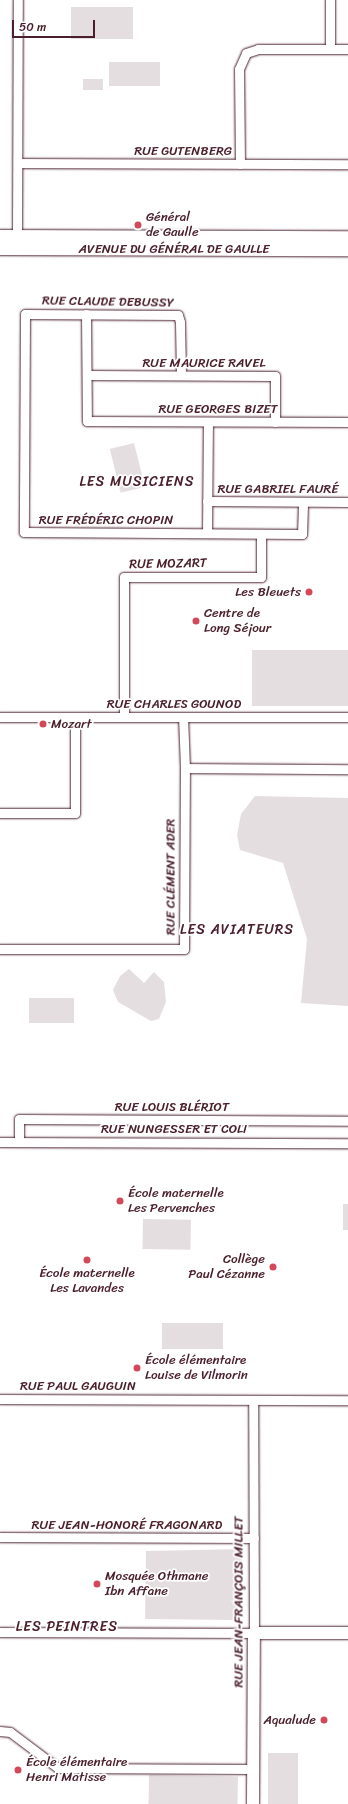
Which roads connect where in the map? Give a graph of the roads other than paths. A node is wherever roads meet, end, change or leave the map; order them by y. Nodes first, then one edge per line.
1 (18, 0) edge
2 (330, 0) edge
3 (330, 49) junction
4 (348, 49) edge
5 (18, 163) junction
6 (240, 164) junction
7 (348, 164) edge
8 (0, 236) edge
9 (17, 236) junction
10 (348, 237) edge
11 (0, 248) edge
12 (348, 249) edge
13 (25, 314) joint
14 (86, 314) junction
15 (87, 376) junction
16 (181, 376) junction
17 (208, 422) junction
18 (275, 422) junction
19 (348, 422) edge
20 (207, 501) junction
21 (302, 502) junction
22 (348, 502) edge
23 (207, 533) junction
24 (261, 534) junction
25 (0, 717) edge
26 (75, 717) junction
27 (124, 717) junction
28 (183, 717) junction
29 (348, 717) edge
30 (184, 768) junction
31 (348, 769) edge
32 (0, 813) edge
33 (0, 950) edge
34 (348, 1121) edge
35 (0, 1142) edge
36 (19, 1142) junction
37 (348, 1143) edge
38 (0, 1399) edge
39 (253, 1400) junction
40 (348, 1400) edge
41 (0, 1537) edge
42 (254, 1538) junction
43 (0, 1632) edge
44 (254, 1633) junction
45 (348, 1633) edge
46 (0, 1731) edge
47 (253, 1769) junction
48 (252, 1804) edge

1 - 5 street
2 - 3 street
3 - 4 street
3 - 6 street
5 - 6 street, RUE GUTENBERG
5 - 9 street
6 - 7 street, RUE GUTENBERG
8 - 9 main road, AVENUE DU GÉNÉRAL DE GAULLE
9 - 10 main road, AVENUE DU GÉNÉRAL DE GAULLE
11 - 12 main road, AVENUE DU GÉNÉRAL DE GAULLE
13 - 14 street, RUE CLAUDE DEBUSSY
13 - 23 street, RUE FRÉDÉRIC CHOPIN
14 - 15 street
14 - 16 street, RUE CLAUDE DEBUSSY
15 - 16 street, RUE MAURICE RAVEL
15 - 17 street, RUE GEORGES BIZET
16 - 18 street, RUE MAURICE RAVEL
17 - 18 street, RUE GEORGES BIZET
17 - 20 street
18 - 19 street, RUE GEORGES BIZET
20 - 21 street, RUE GABRIEL FAURÉ
20 - 23 street
21 - 22 street, RUE GABRIEL FAURÉ
21 - 24 street, RUE FRÉDÉRIC CHOPIN
23 - 24 street, RUE FRÉDÉRIC CHOPIN
24 - 27 street, RUE MOZART
25 - 26 street, RUE CHARLES GOUNOD
26 - 27 street, RUE CHARLES GOUNOD
26 - 32 street
27 - 28 street, RUE CHARLES GOUNOD
28 - 29 street, RUE CHARLES GOUNOD
28 - 30 street, RUE CLÉMENT ADER
30 - 31 street
30 - 33 street, RUE CLÉMENT ADER
34 - 36 street, RUE LOUIS BLÉRIOT
35 - 36 street, RUE NUNGESSER ET COLI
36 - 37 street, RUE NUNGESSER ET COLI
38 - 39 street, RUE PAUL GAUGUIN
39 - 40 street, RUE PAUL GAUGUIN
39 - 42 street, RUE JEAN-FRANÇOIS MILLET
41 - 42 street, RUE JEAN-HONORÉ FRAGONARD
42 - 44 street, RUE JEAN-FRANÇOIS MILLET
43 - 44 street
44 - 45 street
44 - 47 street, RUE JEAN-FRANÇOIS MILLET
46 - 47 street
47 - 48 street, RUE JEAN-FRANÇOIS MILLET

